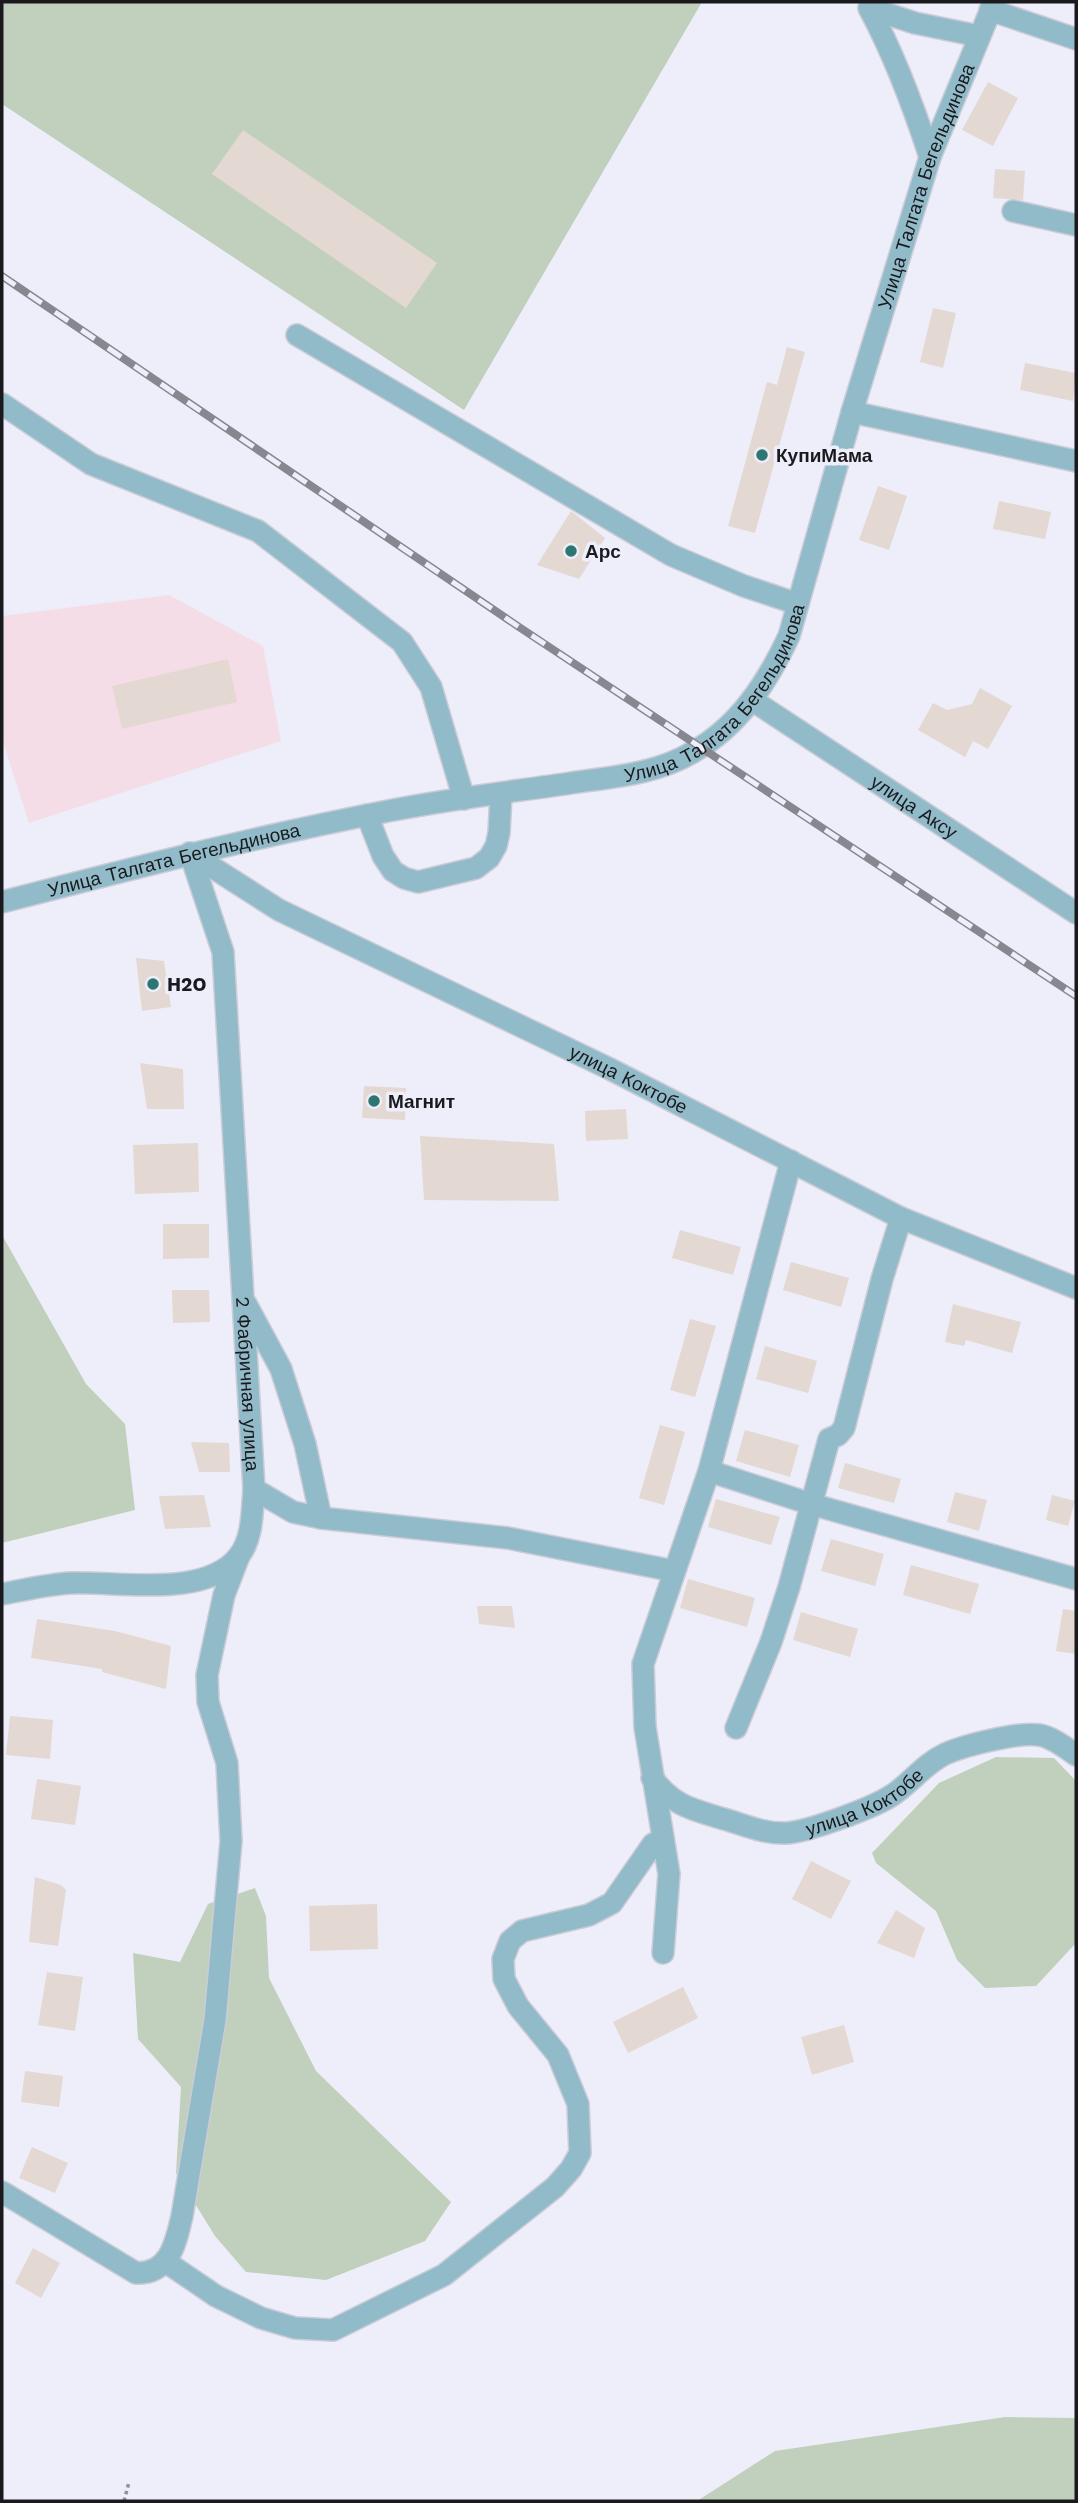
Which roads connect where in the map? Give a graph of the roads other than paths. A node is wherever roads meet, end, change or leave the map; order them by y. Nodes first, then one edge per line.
1 (866, 5) edge
2 (992, 6) edge
3 (979, 36) junction
4 (1076, 39) edge
5 (930, 157) junction
6 (1013, 211) dead end
7 (1076, 225) edge
8 (297, 335) dead end
9 (2, 404) edge
10 (852, 412) junction
11 (1076, 461) edge
12 (798, 604) junction
13 (752, 700) junction
14 (500, 794) junction
15 (464, 799) junction
16 (366, 816) junction
17 (190, 853) junction
18 (2, 902) edge
19 (1076, 913) edge
20 (791, 1161) junction
21 (901, 1218) junction
22 (1076, 1288) edge
23 (242, 1298) junction
24 (709, 1471) junction
25 (254, 1489) junction
26 (811, 1504) junction
27 (321, 1518) junction
28 (239, 1556) junction
29 (674, 1570) junction
30 (1076, 1579) edge
31 (2, 1594) edge
32 (736, 1728) dead end
33 (1076, 1755) edge
34 (652, 1778) junction
35 (662, 1840) junction
36 (663, 1953) dead end
37 (2, 2192) edge
38 (166, 2262) junction

1 - 3 street
1 - 5 street
2 - 3 street, Улица Талгата Бегельдинова
2 - 4 street
3 - 5 street, Улица Талгата Бегельдинова
5 - 10 street, Улица Талгата Бегельдинова
6 - 7 street
8 - 12 street
9 - 15 street
10 - 11 street
10 - 12 street, Улица Талгата Бегельдинова
12 - 13 street, Улица Талгата Бегельдинова
13 - 14 street, Улица Талгата Бегельдинова
13 - 19 street, улица Аксу
14 - 15 street, Улица Талгата Бегельдинова
14 - 16 street
15 - 16 street, Улица Талгата Бегельдинова
16 - 17 street, Улица Талгата Бегельдинова
17 - 18 street, Улица Талгата Бегельдинова
17 - 20 street, улица Коктобе
17 - 23 street, 2 Фабричная улица
20 - 21 street, улица Коктобе
20 - 24 street
21 - 22 street, улица Коктобе
21 - 26 street
23 - 25 street, 2 Фабричная улица
23 - 27 street
24 - 26 street
24 - 29 street
25 - 27 street, 2 Фабричная улица
25 - 28 street
26 - 30 street
26 - 32 street
27 - 29 street, 2 Фабричная улица
28 - 31 street
28 - 38 street
29 - 34 street
33 - 34 street, улица Коктобе
34 - 35 street
35 - 36 street
35 - 38 street
37 - 38 street

